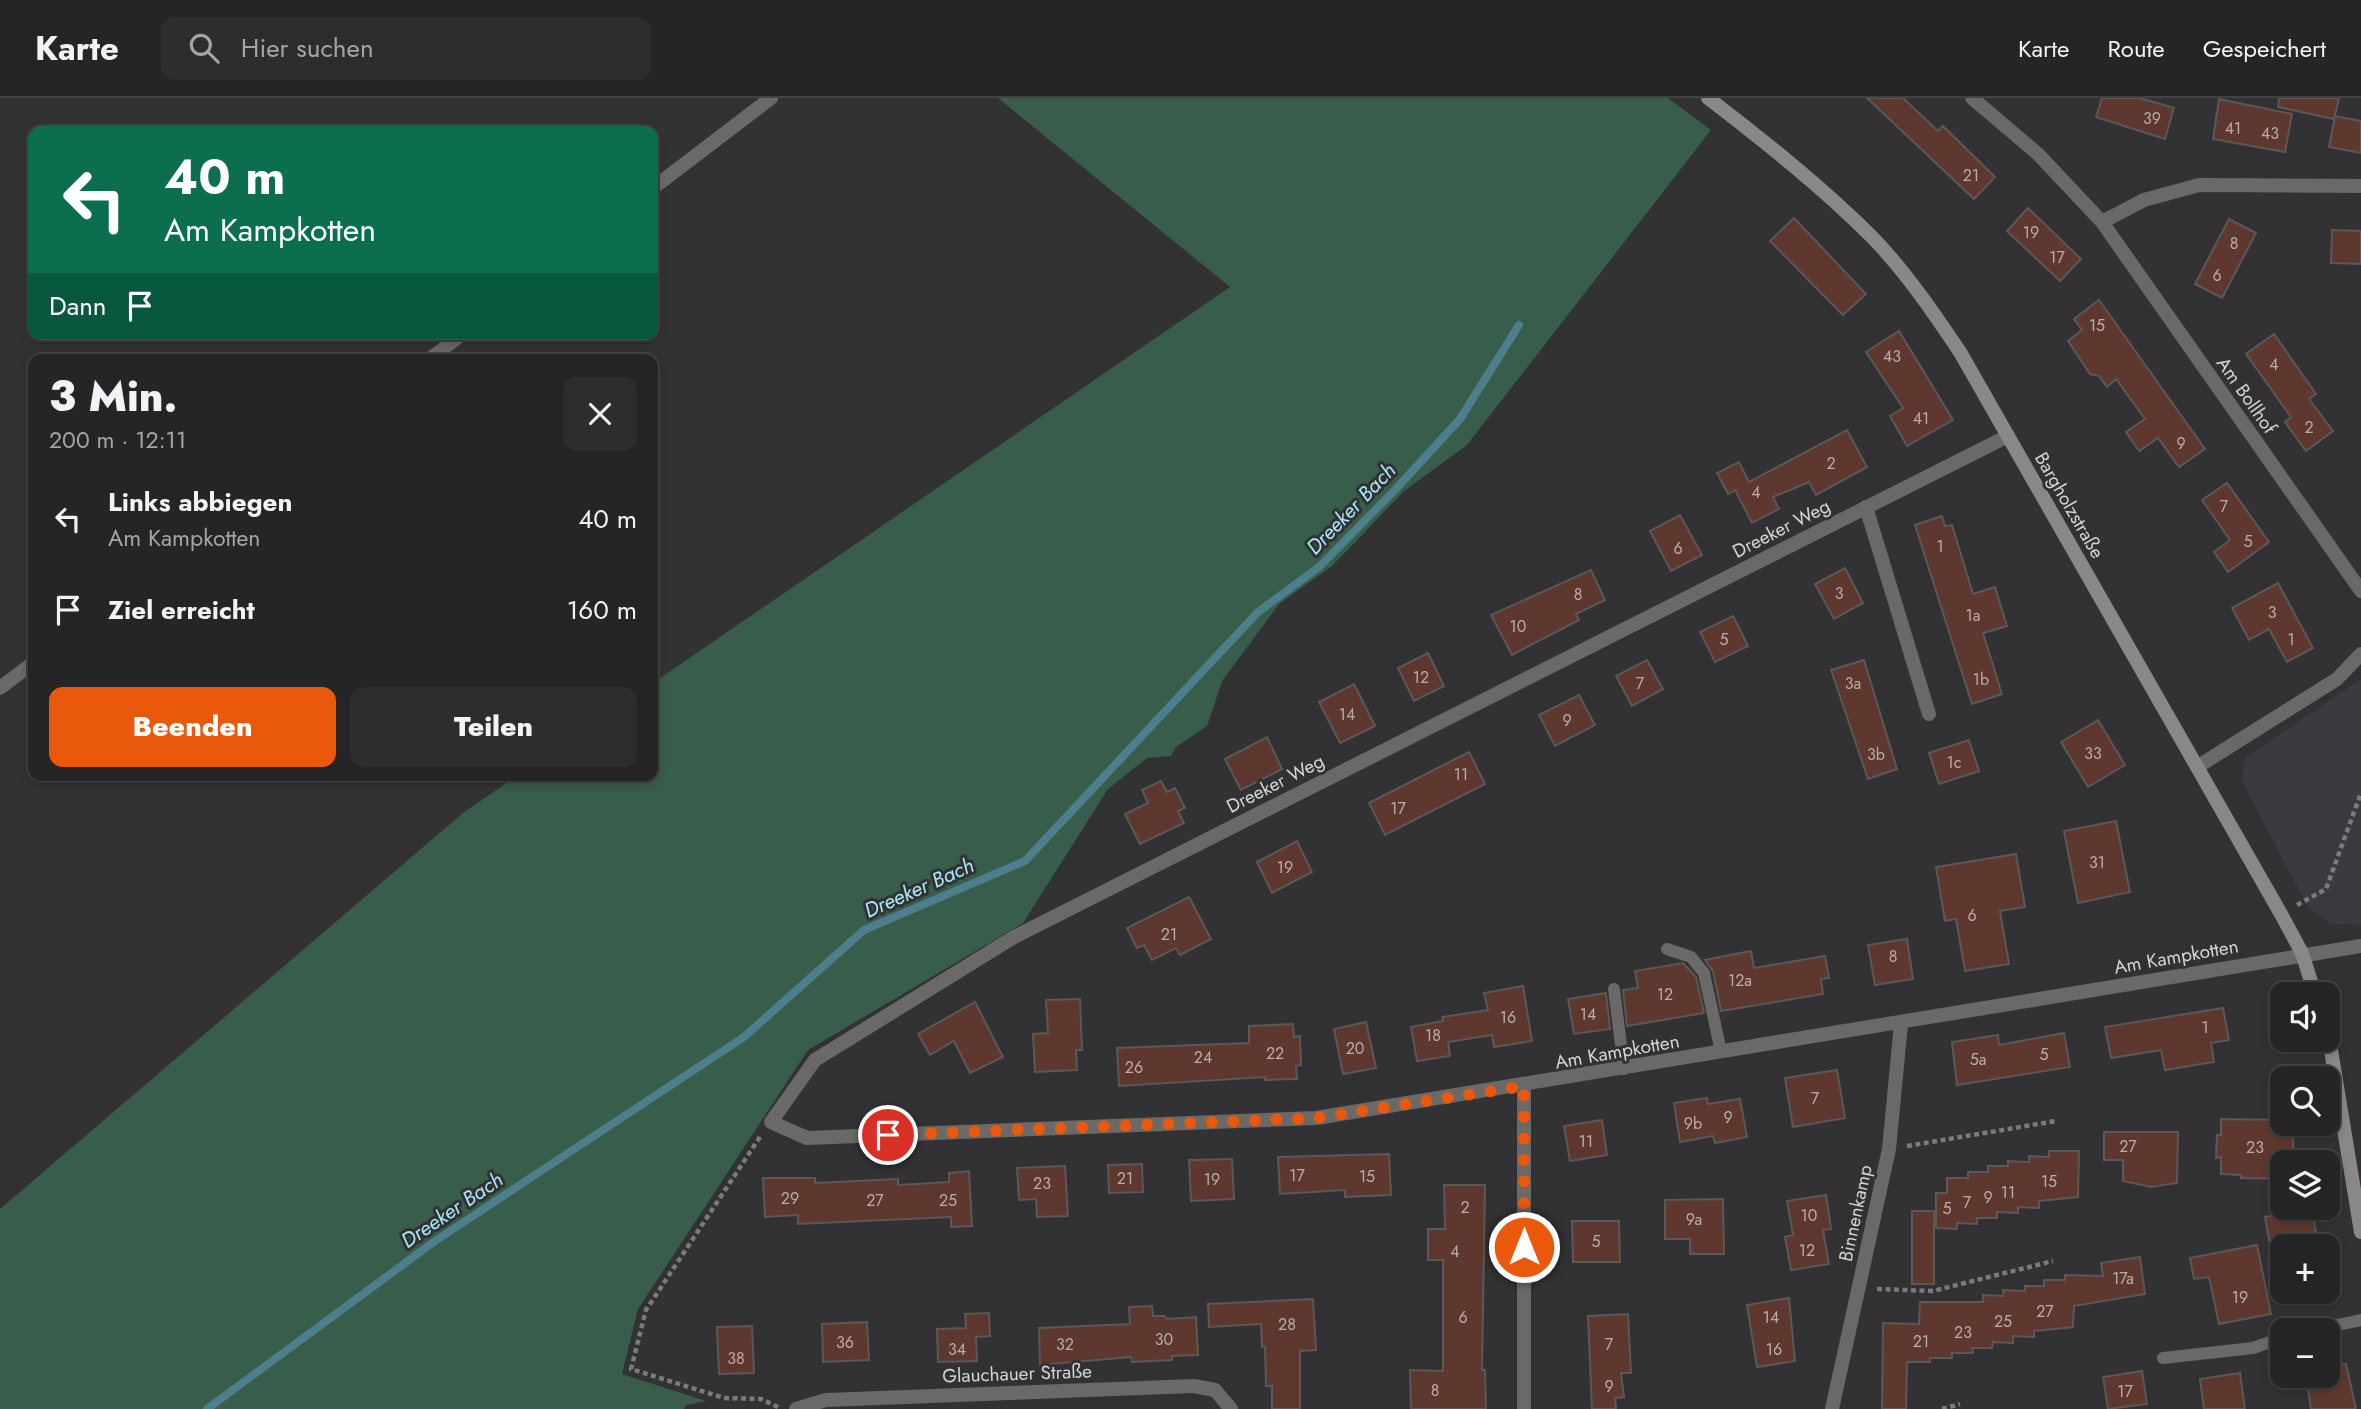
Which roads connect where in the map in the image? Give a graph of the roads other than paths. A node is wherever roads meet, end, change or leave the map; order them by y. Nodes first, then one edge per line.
1 (771, 98) edge
2 (1708, 98) edge
3 (1972, 98) edge
4 (658, 184) edge
5 (2361, 186) edge
6 (2102, 222) junction
7 (454, 340) edge
8 (436, 354) edge
9 (2008, 436) junction
10 (1866, 507) junction
11 (2361, 591) edge
12 (2361, 654) edge
13 (28, 667) edge
14 (0, 688) edge
15 (1929, 714) dead end
16 (2197, 767) junction
17 (2361, 946) edge
18 (1667, 949) dead end
19 (2302, 953) junction
20 (2311, 982) edge
21 (1614, 989) dead end
22 (1901, 1024) junction
23 (1721, 1052) junction
24 (2331, 1052) edge
25 (1624, 1069) junction
26 (1524, 1086) junction
27 (807, 1138) joint
28 (2361, 1232) edge
29 (2361, 1320) edge
30 (2340, 1324) edge
31 (2270, 1342) edge
32 (2163, 1358) dead end
33 (796, 1409) edge
34 (1231, 1409) edge
35 (1524, 1409) edge
36 (1832, 1409) edge

1 - 4 street
2 - 9 main road, Bargholzstraße
3 - 6 street, Am Bollhof
5 - 6 street
6 - 11 street, Am Bollhof
7 - 8 street
9 - 10 street, Dreeker Weg
9 - 16 main road, Bargholzstraße
10 - 15 street
10 - 27 street, Dreeker Weg
12 - 16 street
13 - 14 street
16 - 19 main road, Bargholzstraße
17 - 19 street, Am Kampkotten
18 - 23 lane
19 - 20 main road, Bargholzstraße
19 - 22 street, Am Kampkotten
21 - 25 lane
22 - 23 street, Am Kampkotten
22 - 36 street, Binnenkamp
23 - 25 street, Am Kampkotten
24 - 28 main road
25 - 26 street, Am Kampkotten
26 - 27 street, Am Kampkotten
26 - 35 street
29 - 30 lane
31 - 32 lane
33 - 34 street, Glauchauer Straße

